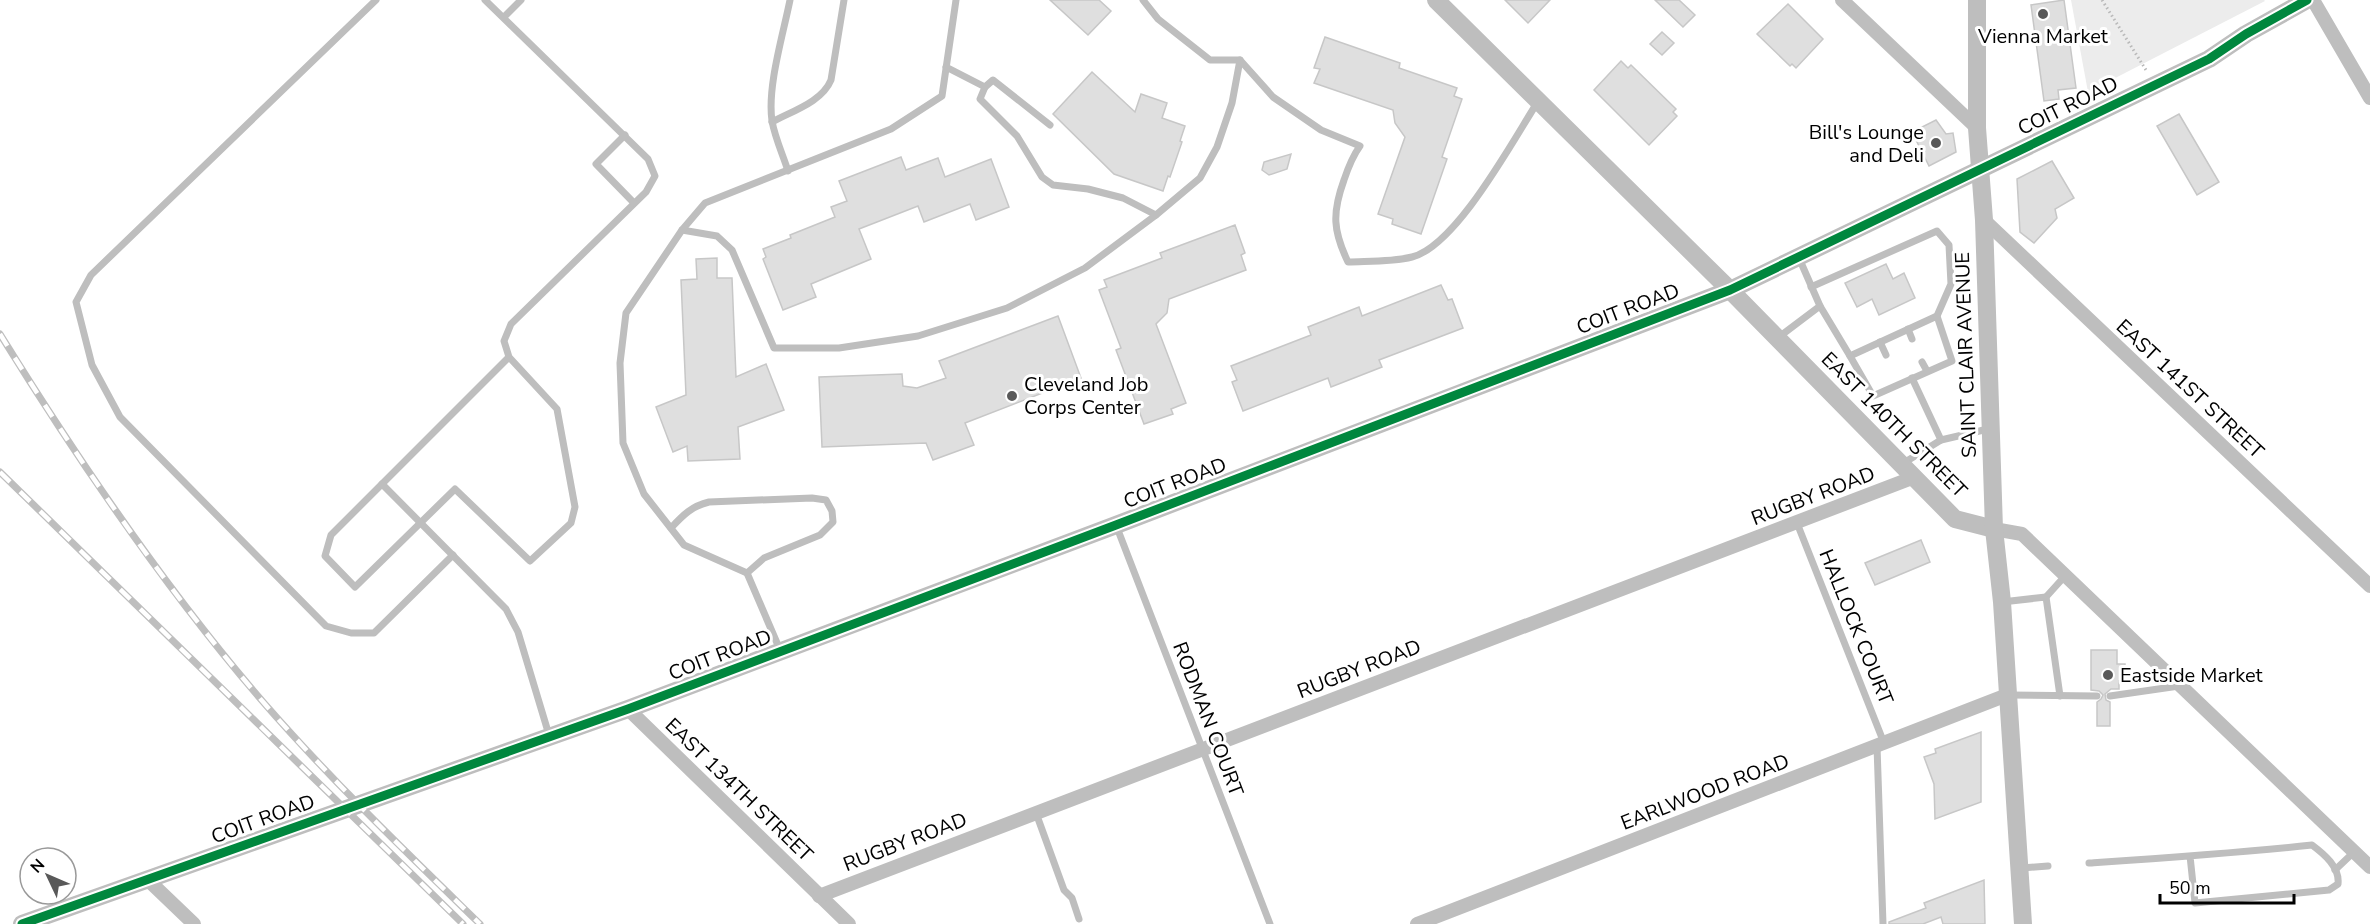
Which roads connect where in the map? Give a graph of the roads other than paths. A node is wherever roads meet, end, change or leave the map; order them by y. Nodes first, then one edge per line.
1 (376, 0) edge
2 (485, 0) edge
3 (521, 0) edge
4 (790, 0) edge
5 (844, 0) edge
6 (957, 0) edge
7 (1143, 0) edge
8 (1436, 0) edge
9 (1842, 0) edge
10 (1977, 0) edge
11 (2307, 0) edge
12 (2313, 0) edge
13 (504, 17) junction
14 (1240, 60) junction
15 (946, 67) junction
16 (985, 87) junction
17 (2370, 98) edge
18 (1538, 101) junction
19 (772, 122) junction
20 (1050, 125) dead end
21 (1977, 128) junction
22 (625, 135) junction
23 (1981, 168) junction
24 (788, 171) junction
25 (634, 203) junction
26 (1156, 215) junction
27 (1984, 220) junction
28 (682, 230) junction
29 (1798, 256) junction
30 (1811, 286) junction
31 (1730, 290) junction
32 (1820, 306) junction
33 (1937, 316) junction
34 (1908, 329) junction
35 (1778, 339) junction
36 (1912, 339) dead end
37 (1880, 342) junction
38 (1886, 355) dead end
39 (1850, 356) junction
40 (509, 357) junction
41 (1922, 362) dead end
42 (1927, 372) junction
43 (1895, 375) dead end
44 (1912, 378) junction
45 (1899, 384) junction
46 (1991, 428) junction
47 (1941, 440) junction
48 (1906, 472) junction
49 (382, 483) junction
50 (422, 522) junction
51 (1797, 523) junction
52 (1116, 525) junction
53 (671, 528) junction
54 (1994, 529) junction
55 (453, 555) junction
56 (747, 573) junction
57 (2065, 576) junction
58 (2370, 586) edge
59 (2046, 597) junction
60 (2002, 602) junction
61 (781, 652) junction
62 (2180, 686) junction
63 (2007, 695) junction
64 (2060, 696) junction
65 (2097, 696) dead end
66 (2110, 696) dead end
67 (628, 709) junction
68 (549, 737) junction
69 (1880, 745) junction
70 (1202, 749) junction
71 (1036, 813) junction
72 (2354, 852) junction
73 (2190, 856) junction
74 (2089, 863) dead end
75 (2048, 866) dead end
76 (2370, 867) edge
77 (2019, 868) junction
78 (2335, 870) junction
79 (147, 879) junction
80 (819, 896) junction
81 (1079, 919) dead end
82 (22, 924) edge
83 (194, 924) edge
84 (849, 924) edge
85 (1270, 924) edge
86 (1417, 924) edge
87 (1884, 924) edge
88 (2023, 924) edge

1 - 55 lane
2 - 13 lane
3 - 13 lane
4 - 19 lane
5 - 19 lane
6 - 15 lane
7 - 14 lane
8 - 18 street, EAST 140TH STREET
9 - 21 street
10 - 21 street, SAINT CLAIR AVENUE
11 - 23 street, COIT ROAD
12 - 17 street
13 - 22 lane
14 - 18 lane
14 - 26 lane
15 - 16 lane
15 - 24 lane
16 - 20 lane
16 - 26 lane
18 - 31 street, EAST 140TH STREET
19 - 24 lane
21 - 23 street, SAINT CLAIR AVENUE
22 - 25 lane
22 - 25 lane
23 - 27 street, SAINT CLAIR AVENUE
23 - 29 street, COIT ROAD
24 - 28 lane
25 - 40 lane
26 - 28 lane
27 - 46 street, SAINT CLAIR AVENUE
27 - 58 street, EAST 141ST STREET
28 - 53 lane
29 - 30 lane
29 - 31 street, COIT ROAD
30 - 32 lane
30 - 33 lane
31 - 35 street, EAST 140TH STREET
31 - 52 street, COIT ROAD
32 - 35 lane
32 - 39 lane
33 - 34 lane
33 - 42 lane
34 - 36 lane
34 - 37 lane
35 - 48 street, EAST 140TH STREET
37 - 38 lane
37 - 39 lane
39 - 45 lane
40 - 49 lane
40 - 50 lane
41 - 42 lane
42 - 44 lane
43 - 45 lane
44 - 45 lane
44 - 47 lane
46 - 47 lane
46 - 54 street, SAINT CLAIR AVENUE
47 - 48 lane
48 - 51 street, RUGBY ROAD
48 - 54 street, EAST 140TH STREET
49 - 50 lane
49 - 50 lane
50 - 55 lane
51 - 69 lane, HALLOCK COURT
51 - 70 street, RUGBY ROAD
52 - 61 street, COIT ROAD
52 - 70 lane, RODMAN COURT
53 - 56 lane
53 - 56 lane
54 - 57 street, EAST 140TH STREET
54 - 60 street, SAINT CLAIR AVENUE
55 - 68 lane
56 - 61 lane
57 - 59 lane
57 - 62 street, EAST 140TH STREET
59 - 60 lane
59 - 64 lane
60 - 63 street, SAINT CLAIR AVENUE
61 - 67 street, COIT ROAD
62 - 66 lane
62 - 72 street, EAST 140TH STREET
63 - 64 lane
63 - 69 street, EARLWOOD ROAD
63 - 77 street, SAINT CLAIR AVENUE
64 - 65 lane
67 - 68 street, COIT ROAD
67 - 80 street, EAST 134TH STREET
68 - 79 street, COIT ROAD
69 - 86 street, EARLWOOD ROAD
69 - 87 lane, HALLOCK COURT
70 - 71 street, RUGBY ROAD
70 - 85 lane, RODMAN COURT
71 - 80 street, RUGBY ROAD
71 - 81 lane
72 - 76 street, EAST 140TH STREET
72 - 78 lane
73 - 74 lane
73 - 78 lane
73 - 78 lane
75 - 77 lane
77 - 88 street, SAINT CLAIR AVENUE
79 - 82 street, COIT ROAD
79 - 83 street
80 - 84 street, EAST 134TH STREET

